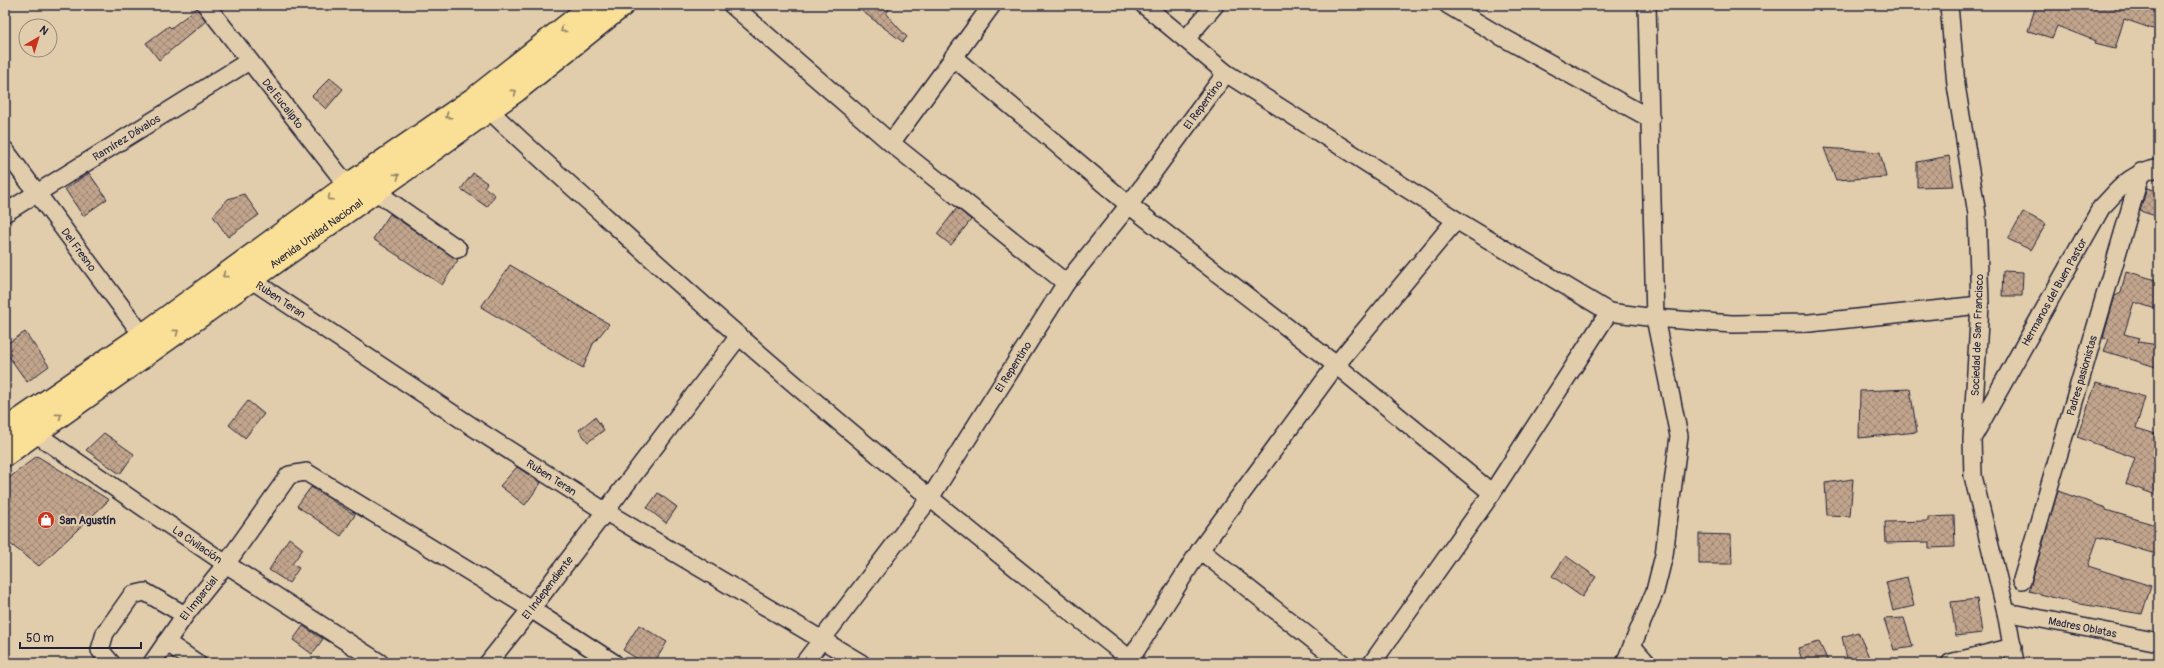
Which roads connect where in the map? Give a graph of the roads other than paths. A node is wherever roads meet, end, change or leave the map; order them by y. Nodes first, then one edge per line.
1 (206, 5) edge
2 (593, 5) edge
3 (623, 5) edge
4 (732, 5) edge
5 (992, 5) edge
6 (1144, 5) edge
7 (1215, 5) edge
8 (1448, 5) edge
9 (1647, 5) edge
10 (1949, 5) edge
11 (1186, 39) junction
12 (953, 57) junction
13 (249, 61) junction
14 (1226, 73) junction
15 (483, 104) junction
16 (1652, 119) junction
17 (891, 143) junction
18 (5, 150) edge
19 (2159, 168) edge
20 (2141, 172) junction
21 (36, 193) junction
22 (361, 193) junction
23 (1129, 205) junction
24 (5, 213) edge
25 (1456, 220) junction
26 (458, 249) dead end
27 (250, 279) junction
28 (1066, 283) junction
29 (1980, 305) junction
30 (1609, 312) junction
31 (1655, 318) junction
32 (739, 336) junction
33 (148, 342) junction
34 (1336, 364) junction
35 (29, 425) junction
36 (5, 430) edge
37 (1972, 438) junction
38 (5, 455) edge
39 (1492, 493) junction
40 (930, 498) junction
41 (606, 512) junction
42 (1200, 550) junction
43 (226, 564) junction
44 (2022, 580) dead end
45 (532, 609) junction
46 (2006, 612) junction
47 (185, 615) junction
48 (822, 639) junction
49 (166, 642) junction
50 (2159, 642) edge
51 (1633, 647) junction
52 (2014, 655) edge
53 (1131, 662) edge
54 (111, 663) edge
55 (152, 663) edge
56 (197, 663) edge
57 (380, 663) edge
58 (488, 663) edge
59 (614, 663) edge
60 (804, 663) edge
61 (861, 663) edge
62 (1342, 663) edge
63 (1372, 663) edge
64 (1625, 663) edge
65 (1647, 663) edge
66 (1950, 663) edge

1 - 13 street, Del Eucalipto
2 -> 15 main road, Avenida Unidad Nacional
15 -> 3 main road, Avenida Unidad Nacional
4 - 17 street
5 - 12 street
6 - 11 street
7 - 11 street
8 - 16 street
9 - 16 street
10 - 29 street, Sociedad de San Francisco
11 - 14 street
12 - 17 street
12 - 23 street
13 - 21 street, Ramírez Dávalos
13 - 22 street, Del Eucalipto
14 - 23 street, El Repentino
14 - 25 street
15 - 22 main road, Avenida Unidad Nacional
15 - 32 street
16 - 31 street
17 - 28 street
18 - 21 street, Del Fresno
19 - 20 street, Hermanos del Buen Pastor
20 - 37 street, Hermanos del Buen Pastor
20 - 44 street, Padres pasionistas
21 - 24 street, Ramírez Dávalos
21 - 33 street, Del Fresno
22 - 26 street, Del Eucalipto
22 - 27 main road, Avenida Unidad Nacional
22 -> 33 main road, Avenida Unidad Nacional
23 - 28 street, El Repentino
23 - 34 street
25 - 30 street
25 - 34 street
33 -> 27 main road, Avenida Unidad Nacional
27 - 41 street, Ruben Teran
28 - 40 street, El Repentino
29 - 31 street
29 - 37 street, Sociedad de San Francisco
30 - 31 street
30 - 39 street
31 - 51 street
32 - 40 street
32 - 41 street, El Independiente
33 - 35 main road, Avenida Unidad Nacional
34 - 39 street
34 - 42 street
35 - 36 main road, Avenida Unidad Nacional
35 - 38 main road, Avenida Unidad Nacional
35 - 43 street, La Civilación
37 - 46 street, Sociedad de San Francisco
39 - 63 street
40 - 48 street, El Repentino
40 - 53 street
41 - 45 street, El Independiente
41 - 48 street, Ruben Teran
42 - 53 street
42 - 62 street
43 - 45 street, El Imparcial
43 - 47 street, El Imparcial
43 - 57 street, La Civilación
45 - 58 street, El Independiente
45 - 59 street
46 - 50 street, Madres Oblatas
46 - 52 street, Sociedad de San Francisco
47 - 49 street, El Imparcial
47 - 54 street
48 - 60 street, El Repentino
48 - 61 street, Ruben Teran
49 - 55 street, El Imparcial
49 - 56 street
51 - 64 street
51 - 65 street
52 - 66 street

